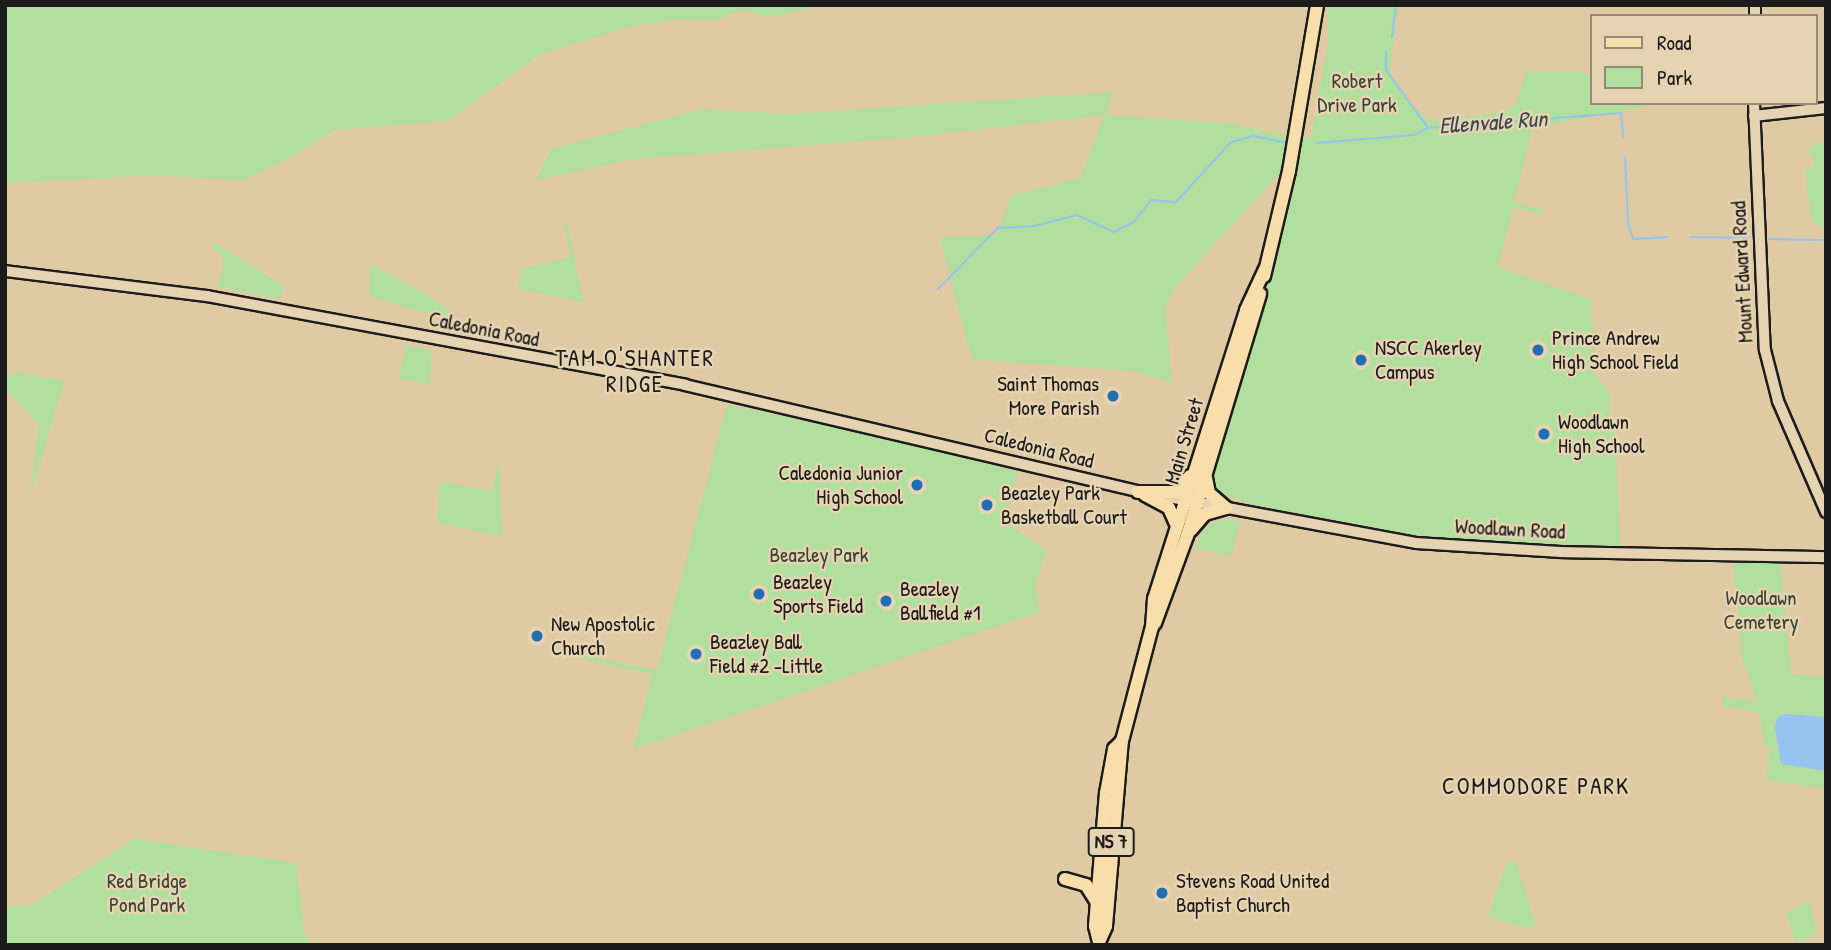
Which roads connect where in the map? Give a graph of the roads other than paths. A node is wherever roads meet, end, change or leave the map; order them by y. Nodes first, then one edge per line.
1 (1317, 5) edge
2 (1754, 105) edge
3 (1826, 108) edge
4 (1754, 116) junction
5 (5, 271) edge
6 (1202, 468) junction
7 (1139, 492) junction
8 (1192, 501) junction
9 (1226, 508) junction
10 (1826, 512) edge
11 (1177, 526) junction
12 (1187, 536) junction
13 (1826, 557) edge
14 (1152, 627) junction
15 (1122, 741) junction
16 (1065, 880) dead end
17 (1096, 901) junction
18 (1099, 944) edge

1 - 6 main road, Main Street / NS 7
2 - 4 street, Mount Edward Road
3 - 4 street
4 - 10 street, Mount Edward Road
5 - 7 street, Caledonia Road
6 - 7 main road
6 - 8 main road, Main Street / NS 7
6 - 9 main road
7 - 8 street, Caledonia Road
7 - 11 main road
8 - 9 street, Woodlawn Road
8 - 11 main road, Main Street / NS 7
8 - 12 main road, Main Street / NS 7
9 - 12 main road
9 - 13 street, Woodlawn Road
11 - 14 main road, Main Street / NS 7
12 - 14 main road, Main Street / NS 7
14 - 15 main road, Main Street / NS 7
15 - 17 main road, Main Street / NS 7
15 - 18 main road, Main Street / NS 7
16 - 17 main road
17 - 18 main road, Main Street / NS 7

